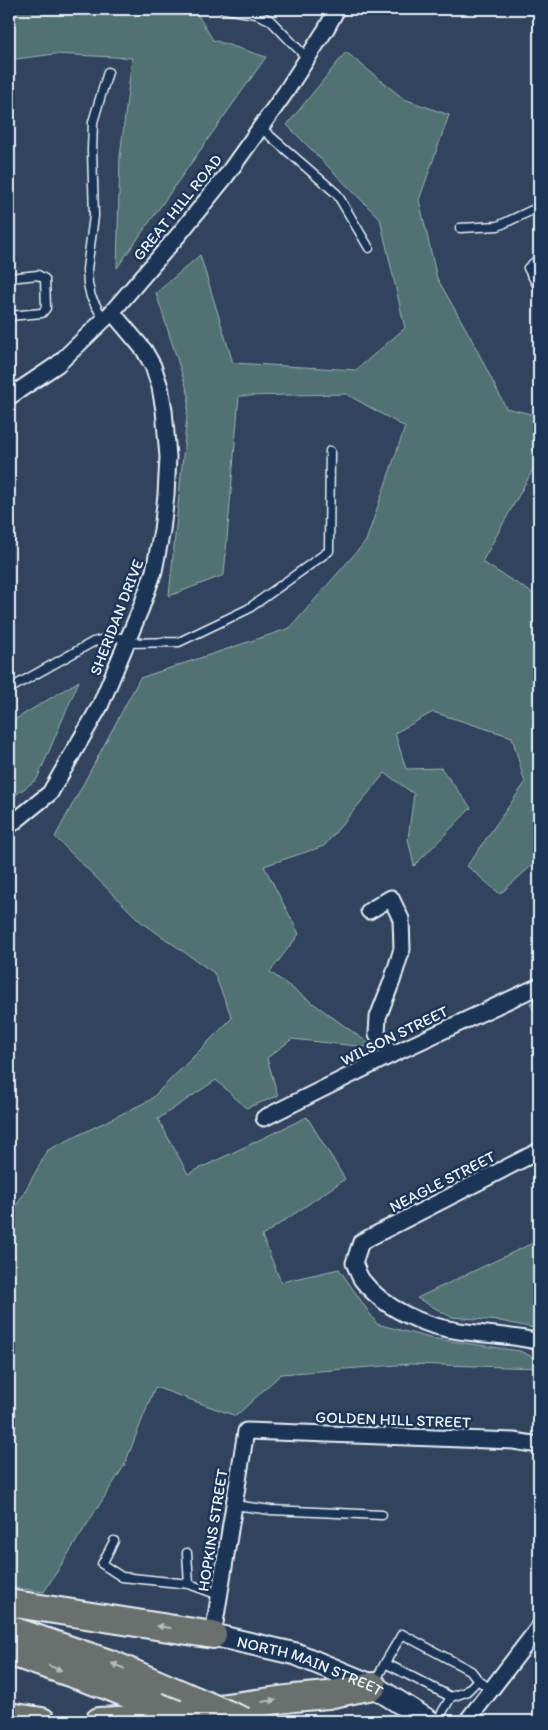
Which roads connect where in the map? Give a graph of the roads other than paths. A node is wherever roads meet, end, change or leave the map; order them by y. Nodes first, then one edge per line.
1 (224, 9) edge
2 (337, 9) edge
3 (308, 59) junction
4 (108, 72) dead end
5 (261, 128) junction
6 (539, 207) edge
7 (460, 228) dead end
8 (369, 248) dead end
9 (539, 258) edge
10 (9, 278) edge
11 (539, 288) edge
12 (9, 316) edge
13 (108, 316) junction
14 (9, 397) edge
15 (330, 451) dead end
16 (128, 641) junction
17 (9, 690) edge
18 (9, 826) edge
19 (368, 911) dead end
20 (539, 986) edge
21 (391, 1055) junction
22 (264, 1118) dead end
23 (539, 1151) edge
24 (539, 1342) edge
25 (246, 1431) joint
26 (539, 1445) edge
27 (234, 1505) junction
28 (382, 1515) dead end
29 (114, 1541) dead end
30 (187, 1553) dead end
31 (189, 1584) junction
32 (219, 1595) junction
33 (9, 1603) edge
34 (539, 1627) edge
35 (9, 1628) edge
36 (213, 1635) junction
37 (9, 1652) edge
38 (385, 1663) junction
39 (478, 1680) junction
40 (373, 1686) junction
41 (490, 1690) junction
42 (451, 1698) junction
43 (196, 1710) edge
44 (9, 1716) edge
45 (42, 1721) edge
46 (98, 1721) edge
47 (244, 1721) edge
48 (429, 1721) edge
49 (438, 1721) edge
50 (467, 1721) edge

1 - 3 lane
2 - 3 street, GREAT HILL ROAD
3 - 5 street, GREAT HILL ROAD
4 - 13 lane
5 - 8 lane
5 - 13 street, GREAT HILL ROAD
6 - 7 lane
9 - 11 lane
10 - 12 lane
13 - 14 street, GREAT HILL ROAD
13 - 16 street, SHERIDAN DRIVE
15 - 16 lane
16 - 17 lane
16 - 18 street, SHERIDAN DRIVE
19 - 21 street
20 - 21 street, WILSON STREET
21 - 22 street, WILSON STREET
23 - 24 street, NEAGLE STREET
25 - 26 street, GOLDEN HILL STREET
25 - 27 street, HOPKINS STREET
27 - 28 lane
27 - 32 street, HOPKINS STREET
29 - 31 lane
30 - 31 lane
31 - 32 lane
32 - 36 street, HOPKINS STREET
36 -> 33 highway
34 - 41 street
43 -> 35 highway
36 - 40 main road, NORTH MAIN STREET
37 -> 43 highway, bridge
38 - 39 lane
38 - 40 lane
38 - 42 lane
39 - 41 lane
39 - 42 lane
46 -> 40 highway
40 - 48 main road, NORTH MAIN STREET
41 - 50 street
42 - 49 lane
43 - 47 highway, bridge
44 - 45 highway

